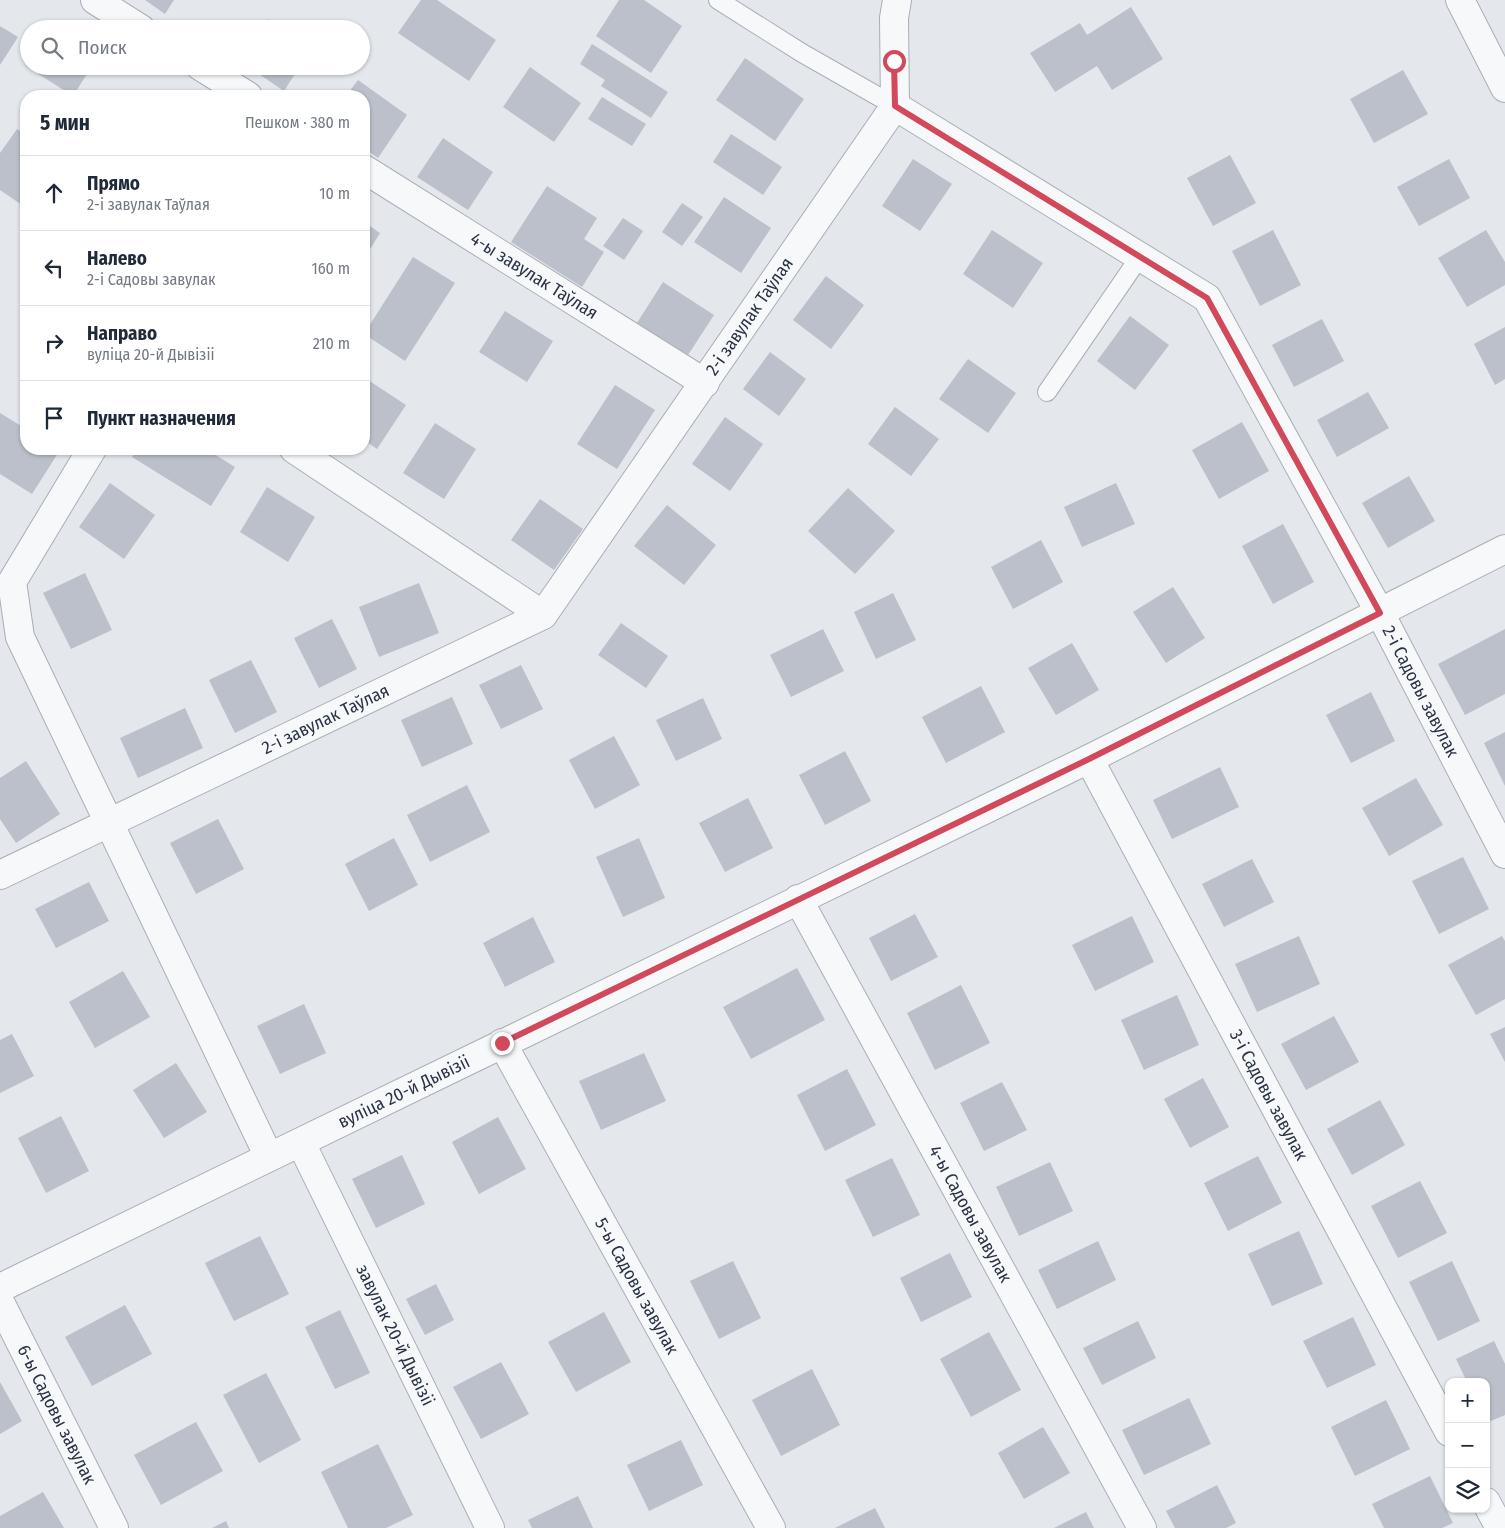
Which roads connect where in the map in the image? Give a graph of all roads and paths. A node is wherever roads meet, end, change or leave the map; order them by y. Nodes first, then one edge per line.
1 (95, 0) edge
2 (718, 0) edge
3 (897, 0) edge
4 (1460, 0) edge
5 (126, 20) edge
6 (214, 75) edge
7 (1505, 88) edge
8 (238, 90) edge
9 (895, 106) junction
10 (370, 173) edge
11 (1141, 255) junction
12 (705, 383) junction
13 (1047, 392) dead end
14 (88, 455) edge
15 (303, 455) edge
16 (1505, 549) edge
17 (1380, 613) junction
18 (543, 615) junction
19 (1089, 759) junction
20 (108, 824) junction
21 (1505, 854) edge
22 (0, 874) edge
23 (798, 900) junction
24 (502, 1043) junction
25 (301, 1143) junction
26 (269, 1157) junction
27 (0, 1288) edge
28 (0, 1302) edge
29 (1445, 1425) edge
30 (1490, 1509) edge
31 (114, 1528) edge
32 (490, 1528) edge
33 (771, 1528) edge
34 (1142, 1528) edge
35 (1500, 1528) edge

1 - 5 street
2 - 9 lane
3 - 9 street
4 - 7 street
6 - 8 street
9 - 11 street, 2-і Садовы завулак
9 - 12 street, 2-і завулак Таўлая
10 - 12 street, 4-ы завулак Таўлая
11 - 13 lane
11 - 17 street, 2-і Садовы завулак
12 - 18 street, 2-і завулак Таўлая
14 - 20 street
15 - 18 street
16 - 17 street, вуліца 20-й Дывізіі
17 - 19 street, вуліца 20-й Дывізіі
17 - 21 street, 2-і Садовы завулак
18 - 20 street, 2-і завулак Таўлая
19 - 23 street, вуліца 20-й Дывізіі
19 - 29 street, 3-і Садовы завулак
20 - 22 street, 2-і завулак Таўлая
20 - 26 street
23 - 24 street, вуліца 20-й Дывізіі
23 - 34 street, 4-ы Садовы завулак
24 - 25 street, вуліца 20-й Дывізіі
24 - 33 street, 5-ы Садовы завулак
25 - 26 street, вуліца 20-й Дывізіі
25 - 32 street, завулак 20-й Дывізіі
26 - 27 street, вуліца 20-й Дывізіі
28 - 31 street, 6-ы Садовы завулак
30 - 35 street

